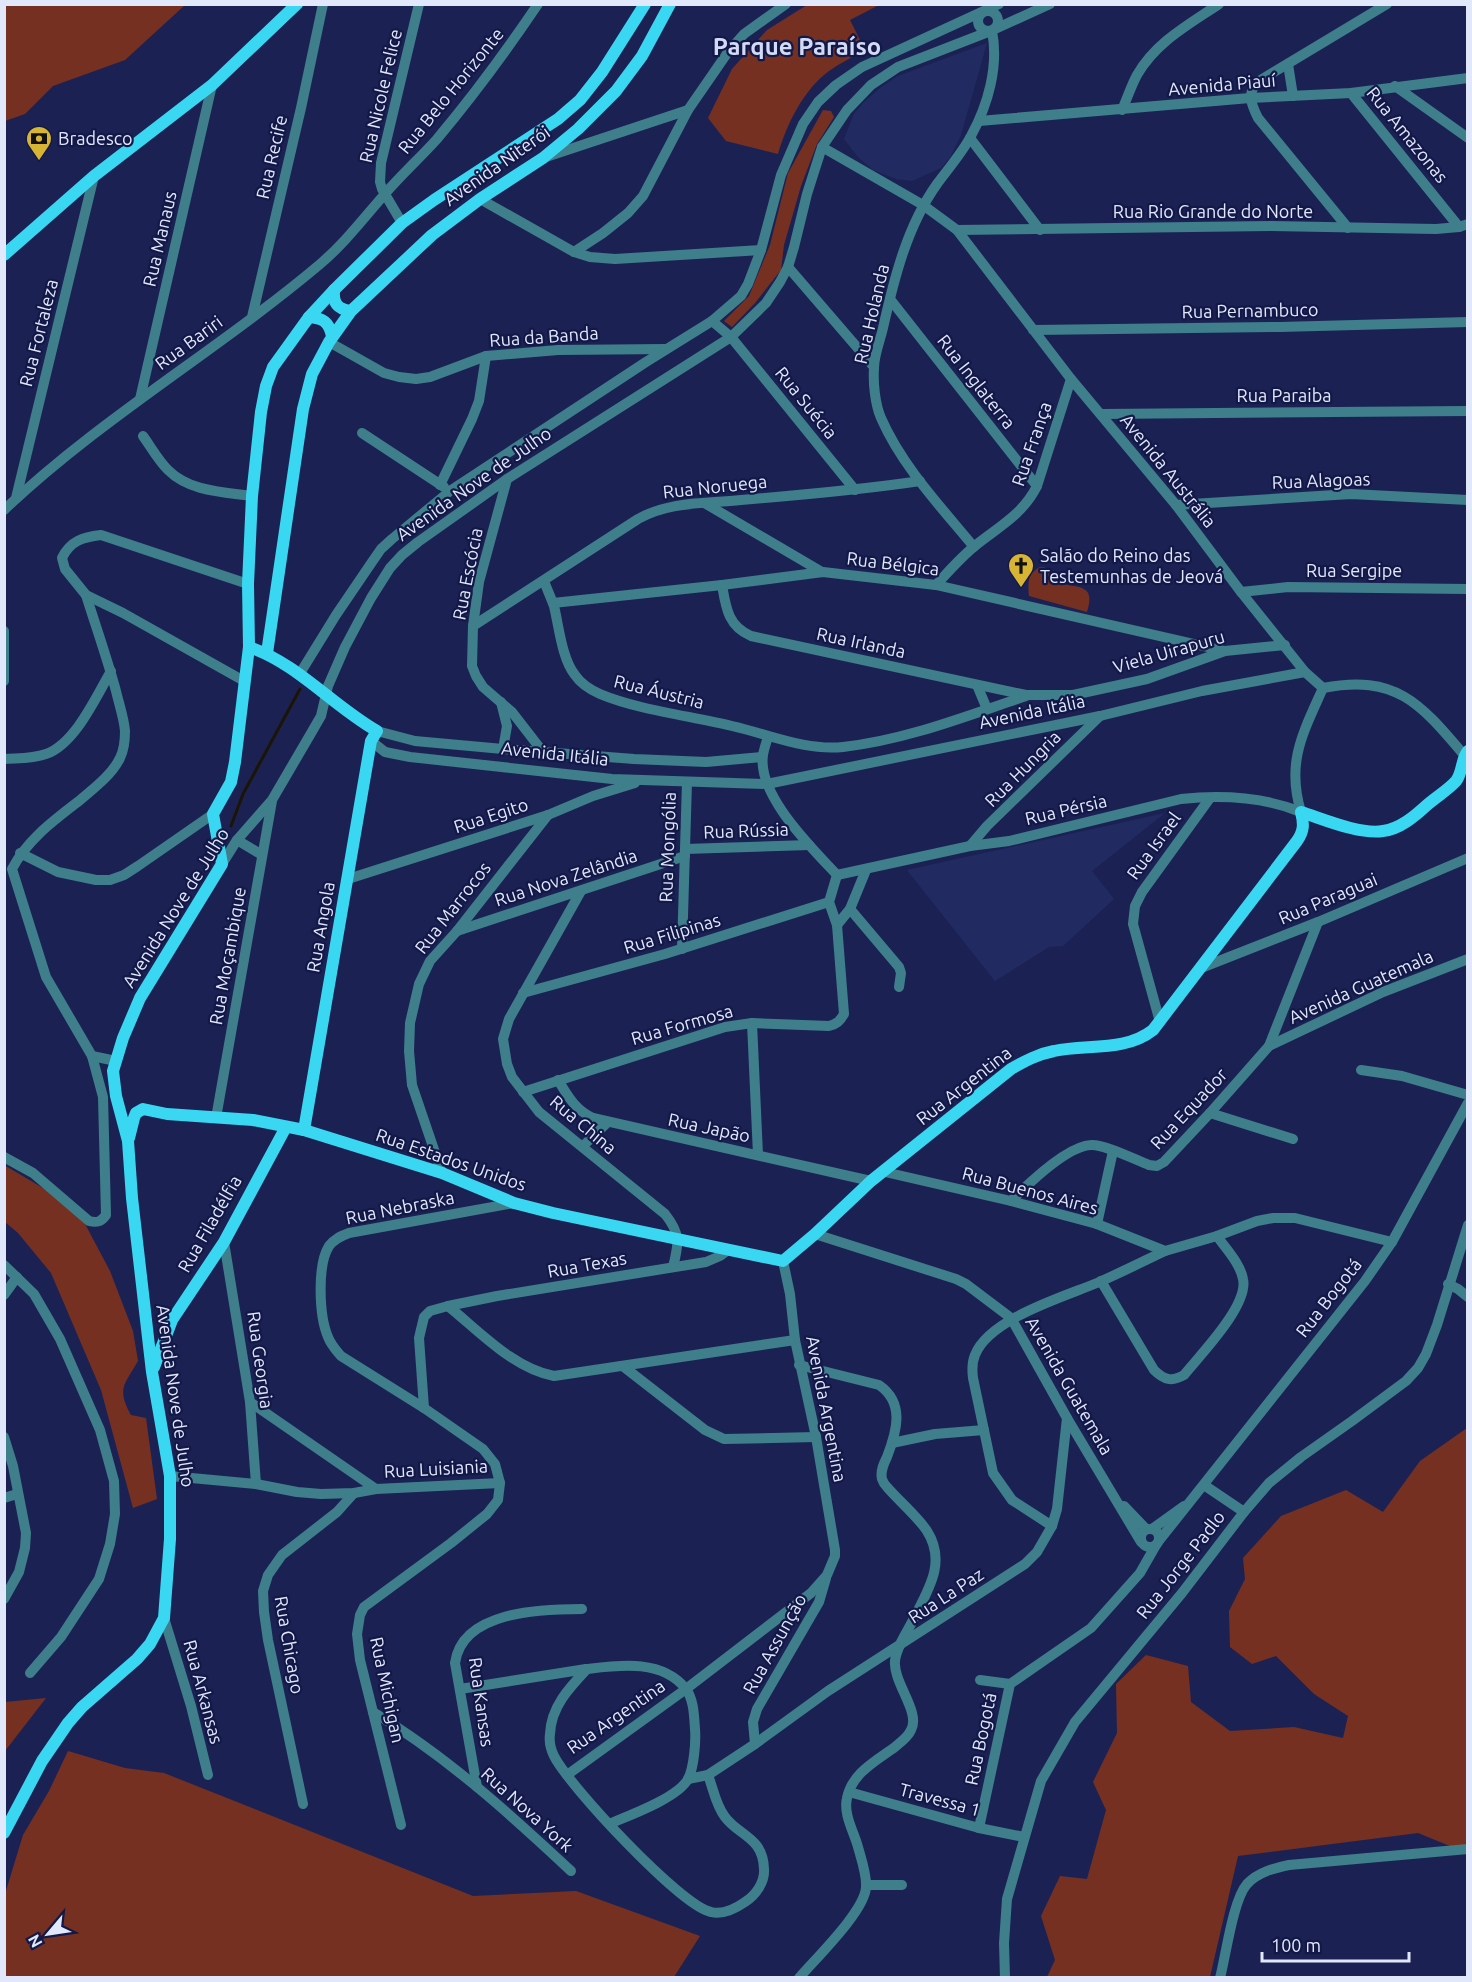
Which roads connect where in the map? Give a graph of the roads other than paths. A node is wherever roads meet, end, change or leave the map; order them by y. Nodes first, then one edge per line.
1 (297, 4) edge
2 (323, 4) edge
3 (419, 4) edge
4 (538, 4) edge
5 (645, 4) edge
6 (670, 4) edge
7 (786, 4) edge
8 (999, 4) edge
9 (1050, 4) edge
10 (1218, 4) edge
11 (1387, 4) edge
12 (985, 12) junction
13 (992, 30) junction
14 (1288, 64) junction
15 (1467, 78) edge
16 (212, 85) junction
17 (1395, 86) junction
18 (1351, 93) junction
19 (1293, 96) junction
20 (1250, 98) junction
21 (688, 110) junction
22 (1122, 110) junction
23 (979, 121) junction
24 (970, 138) junction
25 (1467, 138) edge
26 (822, 147) junction
27 (543, 158) junction
28 (94, 176) junction
29 (385, 194) junction
30 (480, 199) junction
31 (923, 205) junction
32 (402, 223) junction
33 (1463, 225) edge
34 (1347, 228) junction
35 (957, 230) junction
36 (1040, 230) junction
37 (761, 250) junction
38 (574, 252) junction
39 (4, 255) edge
40 (788, 267) junction
41 (334, 290) junction
42 (890, 299) junction
43 (351, 311) junction
44 (252, 317) junction
45 (309, 317) junction
46 (712, 321) junction
47 (1467, 322) edge
48 (1033, 330) junction
49 (731, 337) junction
50 (331, 339) junction
51 (667, 349) junction
52 (486, 356) junction
53 (874, 368) junction
54 (1071, 379) junction
55 (140, 399) junction
56 (1467, 411) edge
57 (1102, 414) junction
58 (362, 433) dead end
59 (143, 435) dead end
60 (507, 479) junction
61 (920, 481) junction
62 (440, 484) junction
63 (1036, 486) junction
64 (450, 490) junction
65 (855, 490) junction
66 (252, 496) junction
67 (16, 499) junction
68 (1467, 500) edge
69 (706, 504) junction
70 (1176, 505) junction
71 (4, 510) edge
72 (974, 547) junction
73 (823, 572) junction
74 (544, 581) junction
75 (248, 584) junction
76 (722, 585) junction
77 (936, 585) junction
78 (1467, 588) edge
79 (1241, 592) junction
80 (86, 595) junction
81 (553, 603) junction
82 (473, 626) junction
83 (4, 631) edge
84 (1179, 641) junction
85 (1285, 645) junction
86 (249, 647) junction
87 (1225, 651) junction
88 (267, 653) junction
89 (1186, 665) junction
90 (111, 671) junction
91 (1305, 672) junction
92 (299, 675) junction
93 (4, 681) edge
94 (244, 681) junction
95 (977, 685) junction
96 (1323, 688) junction
97 (327, 695) junction
98 (1026, 695) junction
99 (501, 701) junction
100 (987, 709) junction
101 (1100, 716) junction
102 (374, 736) junction
103 (768, 737) junction
104 (503, 749) junction
105 (543, 752) junction
106 (1466, 753) edge
107 (762, 757) junction
108 (4, 759) edge
109 (643, 781) junction
110 (687, 782) junction
111 (1462, 782) edge
112 (767, 784) junction
113 (1210, 798) junction
114 (272, 800) junction
115 (1301, 812) junction
116 (213, 814) junction
117 (548, 815) junction
118 (237, 840) junction
119 (809, 845) junction
120 (970, 846) junction
121 (20, 853) junction
122 (685, 853) junction
123 (262, 855) junction
124 (1467, 858) edge
125 (222, 864) junction
126 (12, 868) junction
127 (866, 870) junction
128 (837, 875) junction
129 (348, 879) junction
130 (4, 880) edge
131 (581, 891) junction
132 (829, 902) junction
133 (850, 909) junction
134 (1318, 922) junction
135 (837, 925) junction
136 (457, 931) junction
137 (682, 949) junction
138 (1467, 959) edge
139 (1201, 968) junction
140 (899, 987) dead end
141 (523, 993) junction
142 (1160, 1022) junction
143 (752, 1023) junction
144 (1269, 1046) junction
145 (92, 1056) junction
146 (116, 1061) junction
147 (1361, 1070) dead end
148 (558, 1080) junction
149 (523, 1092) junction
150 (1467, 1095) edge
151 (110, 1096) junction
152 (1467, 1103) edge
153 (1210, 1113) junction
154 (216, 1118) junction
155 (607, 1123) junction
156 (286, 1127) junction
157 (304, 1130) junction
158 (1293, 1139) dead end
159 (128, 1141) junction
160 (583, 1146) junction
161 (1113, 1151) junction
162 (758, 1155) junction
163 (4, 1157) edge
164 (885, 1172) junction
165 (442, 1173) junction
166 (871, 1181) junction
167 (1011, 1201) junction
168 (514, 1203) junction
169 (1097, 1224) junction
170 (1467, 1226) edge
171 (815, 1234) junction
172 (1217, 1236) junction
173 (679, 1240) junction
174 (224, 1242) junction
175 (1392, 1242) junction
176 (728, 1250) junction
177 (1165, 1251) junction
178 (783, 1261) junction
179 (4, 1265) edge
180 (673, 1267) junction
181 (17, 1277) junction
182 (1101, 1281) junction
183 (1448, 1284) junction
184 (4, 1295) edge
185 (1467, 1297) edge
186 (448, 1306) junction
187 (145, 1313) junction
188 (1011, 1318) junction
189 (172, 1320) junction
190 (795, 1340) junction
191 (799, 1365) junction
192 (624, 1367) junction
193 (152, 1372) junction
194 (250, 1402) junction
195 (424, 1408) junction
196 (1067, 1418) junction
197 (984, 1430) junction
198 (4, 1437) edge
199 (816, 1437) junction
200 (892, 1443) junction
201 (170, 1476) junction
202 (500, 1482) junction
203 (256, 1484) junction
204 (1204, 1485) junction
205 (376, 1489) junction
206 (354, 1493) junction
207 (17, 1494) junction
208 (4, 1498) edge
209 (1194, 1499) junction
210 (1117, 1500) junction
211 (1244, 1512) junction
212 (1052, 1526) junction
213 (1149, 1529) junction
214 (1142, 1543) junction
215 (1157, 1544) junction
216 (1140, 1573) junction
217 (827, 1575) junction
218 (4, 1599) edge
219 (582, 1609) dead end
220 (164, 1618) junction
221 (900, 1646) junction
222 (587, 1669) junction
223 (30, 1674) dead end
224 (980, 1680) dead end
225 (1010, 1684) junction
226 (460, 1689) junction
227 (687, 1689) junction
228 (373, 1712) junction
229 (755, 1744) junction
230 (208, 1775) dead end
231 (567, 1775) junction
232 (708, 1775) junction
233 (688, 1779) junction
234 (477, 1787) junction
235 (849, 1792) junction
236 (303, 1804) dead end
237 (609, 1824) junction
238 (401, 1825) dead end
239 (979, 1828) junction
240 (4, 1833) edge
241 (1024, 1837) junction
242 (1467, 1849) edge
243 (571, 1871) dead end
244 (866, 1885) junction
245 (903, 1885) dead end
246 (799, 1977) edge
247 (1005, 1977) edge
248 (1220, 1977) edge

1 - 16 main road
2 - 44 street, Rua Recife
3 - 29 street, Rua Nicole Felice
4 - 29 street, Rua Belo Horizonte
5 - 32 main road, Avenida Niterói
6 - 27 main road, Avenida Niterói
7 - 21 street
8 - 12 street, Avenida Nove de Julho
9 - 13 street, Avenida Nove de Julho
10 - 22 street
11 - 14 street
12 - 13 street
12 - 37 street, Avenida Nove de Julho
13 - 23 street, Rua Holanda
13 - 26 street, Avenida Nove de Julho
14 - 19 street
14 - 20 street
15 - 17 street, Avenida Piauí
16 - 28 main road
16 - 55 street, Rua Manaus
17 - 18 street, Avenida Piauí
17 - 25 street
18 - 19 street, Avenida Piauí
18 - 33 street, Rua Amazonas
19 - 20 street, Avenida Piauí
20 - 22 street, Avenida Piauí
20 - 34 street
21 - 27 street
21 - 38 street
22 - 23 street, Avenida Piauí
23 - 24 street, Rua Holanda
24 - 31 street, Rua Holanda
24 - 36 street
26 - 31 street, Avenida Austrália
26 - 40 street, Avenida Nove de Julho
27 - 30 main road, Avenida Niterói
28 - 39 main road
28 - 67 street, Rua Fortaleza
29 - 32 street
29 - 44 street, Rua Bariri
30 - 38 street
30 - 43 main road, Avenida Niterói
31 - 35 street, Avenida Austrália
31 - 42 street, Rua Holanda
32 - 41 main road, Avenida Niterói
33 - 34 street, Rua Rio Grande do Norte
34 - 36 street, Rua Rio Grande do Norte
35 - 36 street, Rua Rio Grande do Norte
35 - 48 street, Avenida Austrália
37 - 38 street
37 - 46 street, Avenida Nove de Julho
40 - 49 street, Avenida Nove de Julho
40 - 53 street
41 - 43 main road
41 - 45 main road, Avenida Niterói
42 - 53 street, Rua Holanda
42 - 63 street, Rua Inglaterra
43 - 50 main road, Avenida Niterói
44 - 55 street, Rua Bariri
45 - 50 main road
45 - 66 main road, Avenida Niterói
46 - 49 street, Rua Suécia
46 - 51 street, Avenida Nove de Julho
47 - 48 street, Rua Pernambuco
48 - 54 street, Avenida Austrália
49 - 60 street, Avenida Nove de Julho
49 - 65 street, Rua Suécia
50 - 52 street, Rua da Banda
50 - 88 main road, Avenida Niterói
51 - 52 street, Rua da Banda
51 - 64 street, Avenida Nove de Julho
52 - 62 street
53 - 61 street, Rua Holanda
54 - 57 street, Avenida Austrália
54 - 63 street, Rua França
55 - 67 street, Rua Bariri
56 - 57 street, Rua Paraiba
57 - 70 street, Avenida Austrália
58 - 62 street
59 - 66 street
60 - 82 street, Rua Escócia
60 - 97 street, Avenida Nove de Julho
61 - 65 street, Rua Noruega
61 - 72 street, Rua Holanda
62 - 64 street
63 - 72 street, Rua França
64 - 92 street, Avenida Nove de Julho
65 - 69 street, Rua Noruega
66 - 75 main road, Avenida Niterói
67 - 71 street, Rua Bariri
68 - 70 street, Rua Alagoas
69 - 73 street
69 - 74 street, Rua Noruega
70 - 79 street, Avenida Austrália
72 - 77 street, Rua França
73 - 76 street, Rua Bélgica
73 - 77 street, Rua Bélgica
74 - 81 street, Rua Áustria
74 - 82 street, Rua Noruega
75 - 80 street
75 - 86 main road, Avenida Niterói
76 - 81 street, Rua Bélgica
76 - 95 street, Rua Irlanda
77 - 84 street, Rua Bélgica
78 - 79 street, Rua Sergipe
79 - 85 street, Avenida Austrália
80 - 90 street
80 - 94 street
81 - 103 street, Rua Áustria
82 - 99 street, Rua Escócia
83 - 93 street
84 - 87 street, Rua Bélgica
84 - 89 street
85 - 87 street, Viela Uirapuru
85 - 91 street, Avenida Austrália
86 - 88 main road, Avenida Itália
86 - 94 main road, Avenida Niterói
87 - 89 street, Viela Uirapuru
88 - 92 main road, Avenida Itália
89 - 98 street, Viela Uirapuru
90 - 108 street
90 - 121 street
91 - 96 street, Avenida Austrália
91 - 101 street, Avenida Itália
92 - 97 main road, Avenida Itália
94 - 116 main road, Avenida Niterói
95 - 98 street, Rua Irlanda
95 - 100 street
96 - 106 street
96 - 115 street
97 - 102 main road, Avenida Itália
97 - 114 street, Avenida Nove de Julho
98 - 100 street, Avenida Itália
99 - 104 street
99 - 105 street, Rua Escócia
100 - 103 street, Avenida Itália
101 - 112 street, Avenida Itália
101 - 120 street, Rua Hungria
102 - 104 street, Avenida Itália
102 - 109 street, Avenida Itália
102 - 129 main road, Rua Angola
103 - 107 street
104 - 105 street, Avenida Itália
105 - 107 street, Avenida Itália
106 - 111 main road
107 - 112 street
109 - 110 street, Avenida Itália
109 - 117 street, Rua Egito
110 - 112 street, Avenida Itália
110 - 122 street, Rua Mongólia
111 - 115 main road
112 - 119 street
113 - 115 street, Rua Pérsia
113 - 120 street, Rua Pérsia
113 - 142 street, Rua Israel
114 - 118 street, Avenida Nove de Julho
114 - 123 street, Rua Moçambique
115 - 139 main road, Rua Argentina
116 - 121 street
116 - 125 main road
117 - 129 street, Rua Egito
117 - 136 street, Rua Marrocos
118 - 123 street
118 - 125 street, Avenida Nove de Julho
119 - 122 street, Rua Rússia
119 - 128 street
120 - 127 street, Rua Pérsia
121 - 126 street
122 - 131 street, Rua Nova Zelândia
122 - 137 street, Rua Mongólia
123 - 154 street, Rua Moçambique
124 - 134 street, Rua Paraguai
125 - 146 main road, Avenida Nove de Julho
126 - 130 street
126 - 145 street
127 - 128 street, Rua Pérsia
127 - 133 street
128 - 132 street
129 - 157 main road, Rua Angola
131 - 136 street, Rua Nova Zelândia
131 - 141 street, Rua China
132 - 135 street, Rua Formosa
132 - 137 street, Rua Filipinas
133 - 135 street
133 - 140 street
134 - 139 street, Rua Paraguai
134 - 144 street, Rua Equador
135 - 143 street, Rua Formosa
136 - 165 street, Rua Marrocos
137 - 141 street, Rua Filipinas
138 - 144 street, Avenida Guatemala
139 - 142 main road, Rua Argentina
141 - 149 street, Rua China
142 - 164 main road, Rua Argentina
143 - 148 street, Rua Formosa
143 - 162 street
144 - 153 street, Rua Equador
145 - 146 street
145 - 151 street
146 - 151 main road, Avenida Nove de Julho
147 - 150 street
148 - 149 street, Rua Formosa
148 - 155 street, Rua Japão
149 - 160 street, Rua China
151 - 159 main road, Avenida Nove de Julho
151 - 163 street
152 - 175 street, Rua Bogotá
153 - 158 street
153 - 161 street, Rua Equador
154 - 156 main road, Rua Estados Unidos
154 - 159 main road, Rua Estados Unidos
155 - 160 street
155 - 162 street, Rua Japão
156 - 157 main road, Rua Estados Unidos
156 - 174 main road, Rua Filadélfia
157 - 165 main road, Rua Estados Unidos
159 - 187 main road, Avenida Nove de Julho
160 - 173 street, Rua China
161 - 167 street, Rua Equador
161 - 169 street
162 - 166 street, Rua Japão
164 - 166 main road, Rua Argentina
164 - 167 street, Rua Buenos Aires
165 - 168 main road, Rua Estados Unidos
166 - 171 main road, Rua Argentina
167 - 169 street, Rua Buenos Aires
168 - 173 main road, Rua Estados Unidos
168 - 195 street, Rua Nebraska
169 - 177 street, Rua Buenos Aires
170 - 183 street, Rua Jorge Padlo
171 - 178 main road, Rua Argentina
171 - 188 street, Avenida Guatemala
172 - 175 street
172 - 177 street
172 - 182 street
173 - 176 main road, Rua Estados Unidos
173 - 180 street
174 - 189 main road, Rua Filadélfia
174 - 194 street, Rua Georgia
175 - 204 street, Rua Bogotá
176 - 178 main road, Rua Estados Unidos
176 - 180 street, Rua Texas
177 - 182 street
178 - 190 street, Avenida Argentina
179 - 181 street
180 - 186 street, Rua Texas
181 - 184 street
181 - 223 street
182 - 188 street
183 - 185 street
183 - 211 street, Rua Jorge Padlo
186 - 192 street
186 - 195 street
187 - 189 main road
187 - 193 main road, Avenida Nove de Julho
188 - 196 street, Avenida Guatemala
188 - 197 street
189 - 193 main road, Rua Filadélfia
190 - 191 street, Avenida Argentina
190 - 192 street
191 - 199 street, Avenida Argentina
191 - 200 street
192 - 199 street
193 - 201 main road, Avenida Nove de Julho
194 - 203 street, Rua Georgia
194 - 205 street
195 - 202 street, Rua Luisiania
196 - 210 street, Avenida Guatemala
196 - 212 street, Rua La Paz
197 - 200 street
197 - 212 street
198 - 207 street
199 - 217 street, Avenida Argentina
200 - 221 street
201 - 203 street, Rua Luisiania
201 - 220 main road, Avenida Nove de Julho
202 - 205 street, Rua Luisiania
202 - 228 street, Rua Michigan
203 - 206 street, Rua Luisiania
204 - 209 street, Rua Bogotá
204 - 211 street
205 - 206 street, Rua Luisiania
206 - 236 street, Rua Chicago
207 - 208 street
207 - 218 street
209 - 213 street, Rua Bogotá
209 - 215 street, Rua Bogotá
210 - 213 street, Avenida Guatemala
210 - 214 street, Avenida Guatemala
211 - 241 street, Rua Jorge Padlo
212 - 221 street, Rua La Paz
213 - 214 street
213 - 215 street
214 - 215 street
214 - 216 street
215 - 216 street, Rua Bogotá
216 - 225 street, Rua Bogotá
217 - 227 street, Rua Argentina
217 - 229 street, Rua Assunção
219 - 226 street, Rua Kansas
220 - 230 street, Rua Arkansas
220 - 240 main road, Avenida Nove de Julho
221 - 229 street, Rua La Paz
221 - 235 street
222 - 226 street
222 - 227 street
222 - 231 street
224 - 225 street
225 - 239 street, Rua Bogotá
226 - 234 street, Rua Kansas
227 - 231 street, Rua Argentina
227 - 233 street
228 - 234 street, Rua Nova York
228 - 238 street, Rua Michigan
229 - 232 street
231 - 237 street
232 - 233 street
232 - 237 street
233 - 237 street
234 - 243 street, Rua Nova York
235 - 239 street, Travessa 1
235 - 244 street
239 - 241 street, Travessa 1
241 - 247 street, Rua Jorge Padlo
242 - 248 street
244 - 245 street
244 - 246 street

